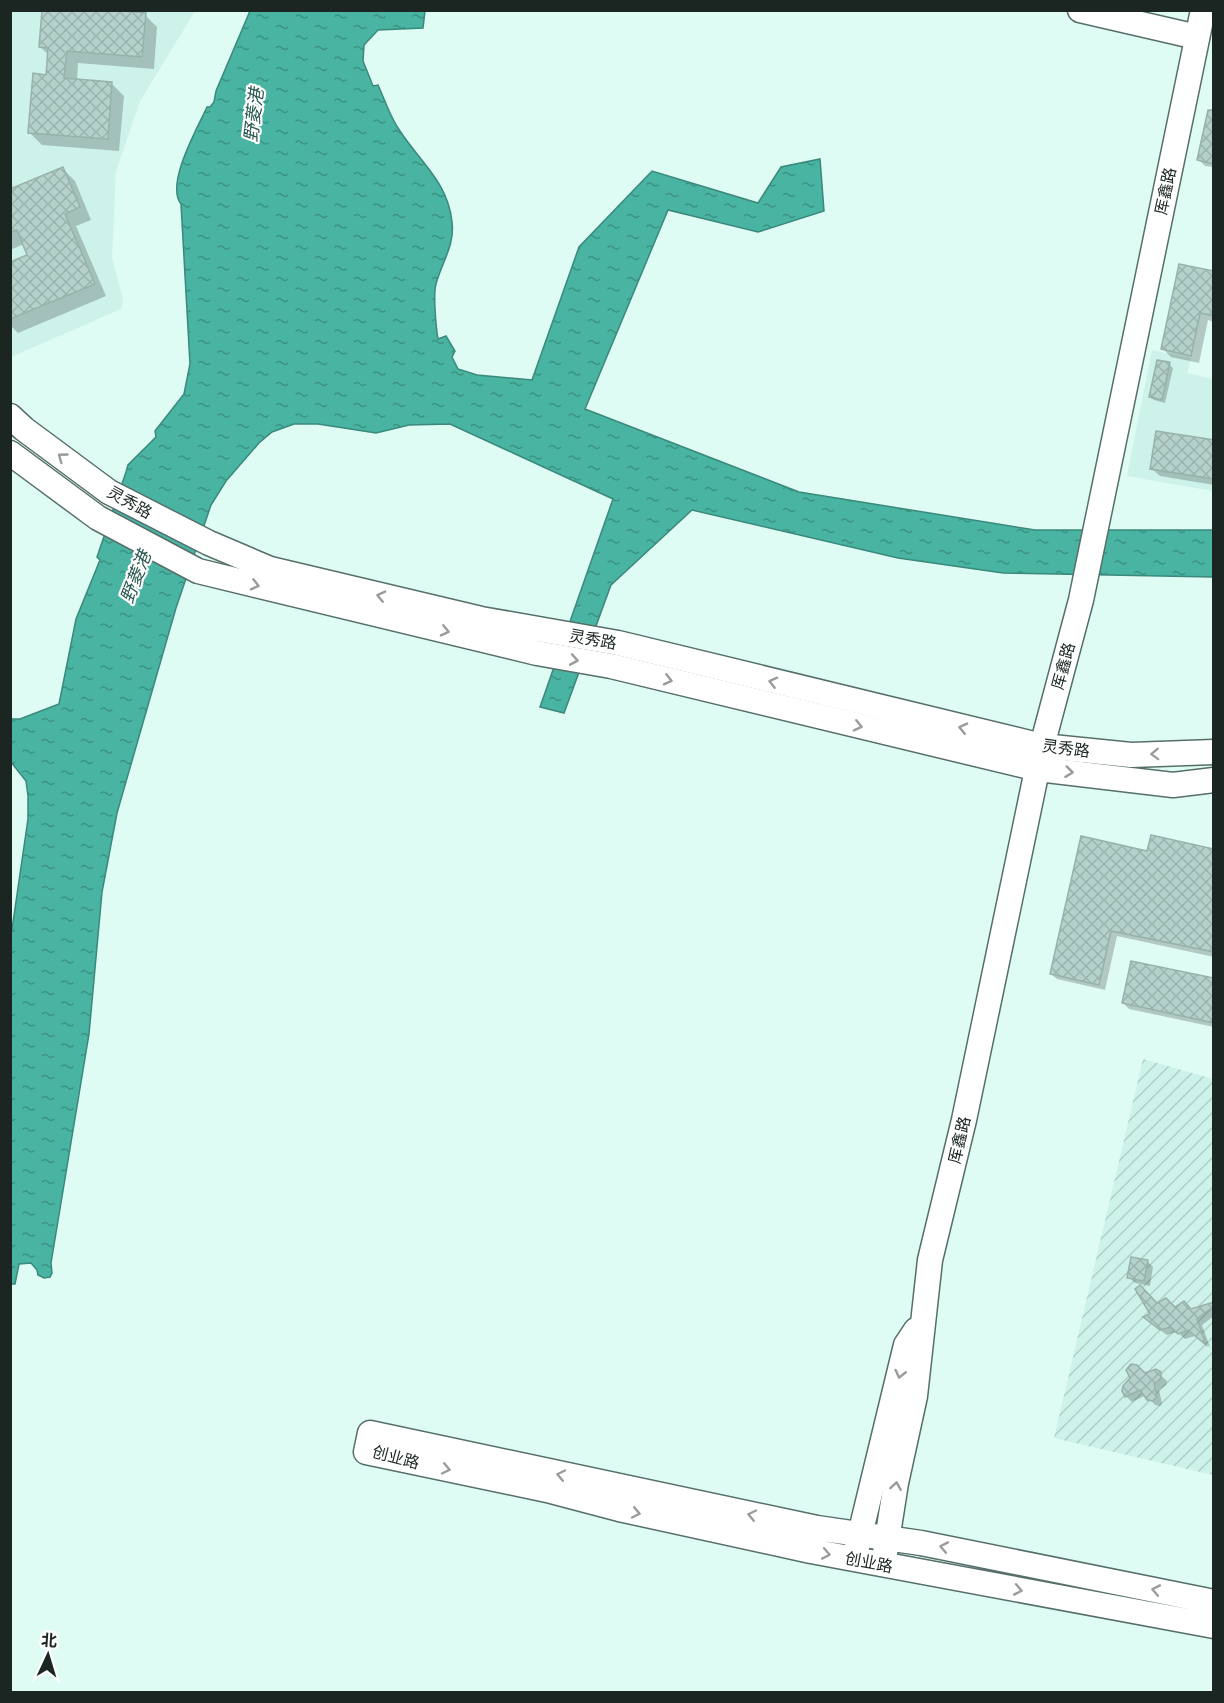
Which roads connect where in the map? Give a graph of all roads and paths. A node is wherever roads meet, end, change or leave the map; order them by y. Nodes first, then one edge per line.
1 (1080, 10) edge
2 (1203, 10) edge
3 (1197, 37) junction
4 (10, 416) edge
5 (10, 453) edge
6 (539, 641) junction
7 (1214, 752) edge
8 (1040, 758) junction
9 (1214, 780) edge
10 (922, 1320) junction
11 (860, 1534) junction
12 (889, 1538) junction
13 (854, 1559) junction
14 (883, 1565) junction
15 (1214, 1602) edge
16 (1214, 1626) edge

1 - 3 street
2 - 3 street, 厍鑫路
3 - 8 street, 厍鑫路
6 -> 4 street, 灵秀路
5 -> 6 street, 灵秀路
6 -> 8 street, 灵秀路
8 -> 6 street, 灵秀路
7 -> 8 street, 灵秀路
8 -> 9 street, 灵秀路
8 - 10 street, 厍鑫路
10 -> 11 street, 厍鑫路
12 -> 10 street, 厍鑫路
11 - 12 street, 创业路
11 - 13 street, 厍鑫路
11 -> 13 street, 创业路
12 - 14 street, 厍鑫路
15 -> 12 street, 创业路
13 - 14 street, 创业路
14 -> 16 street, 创业路

